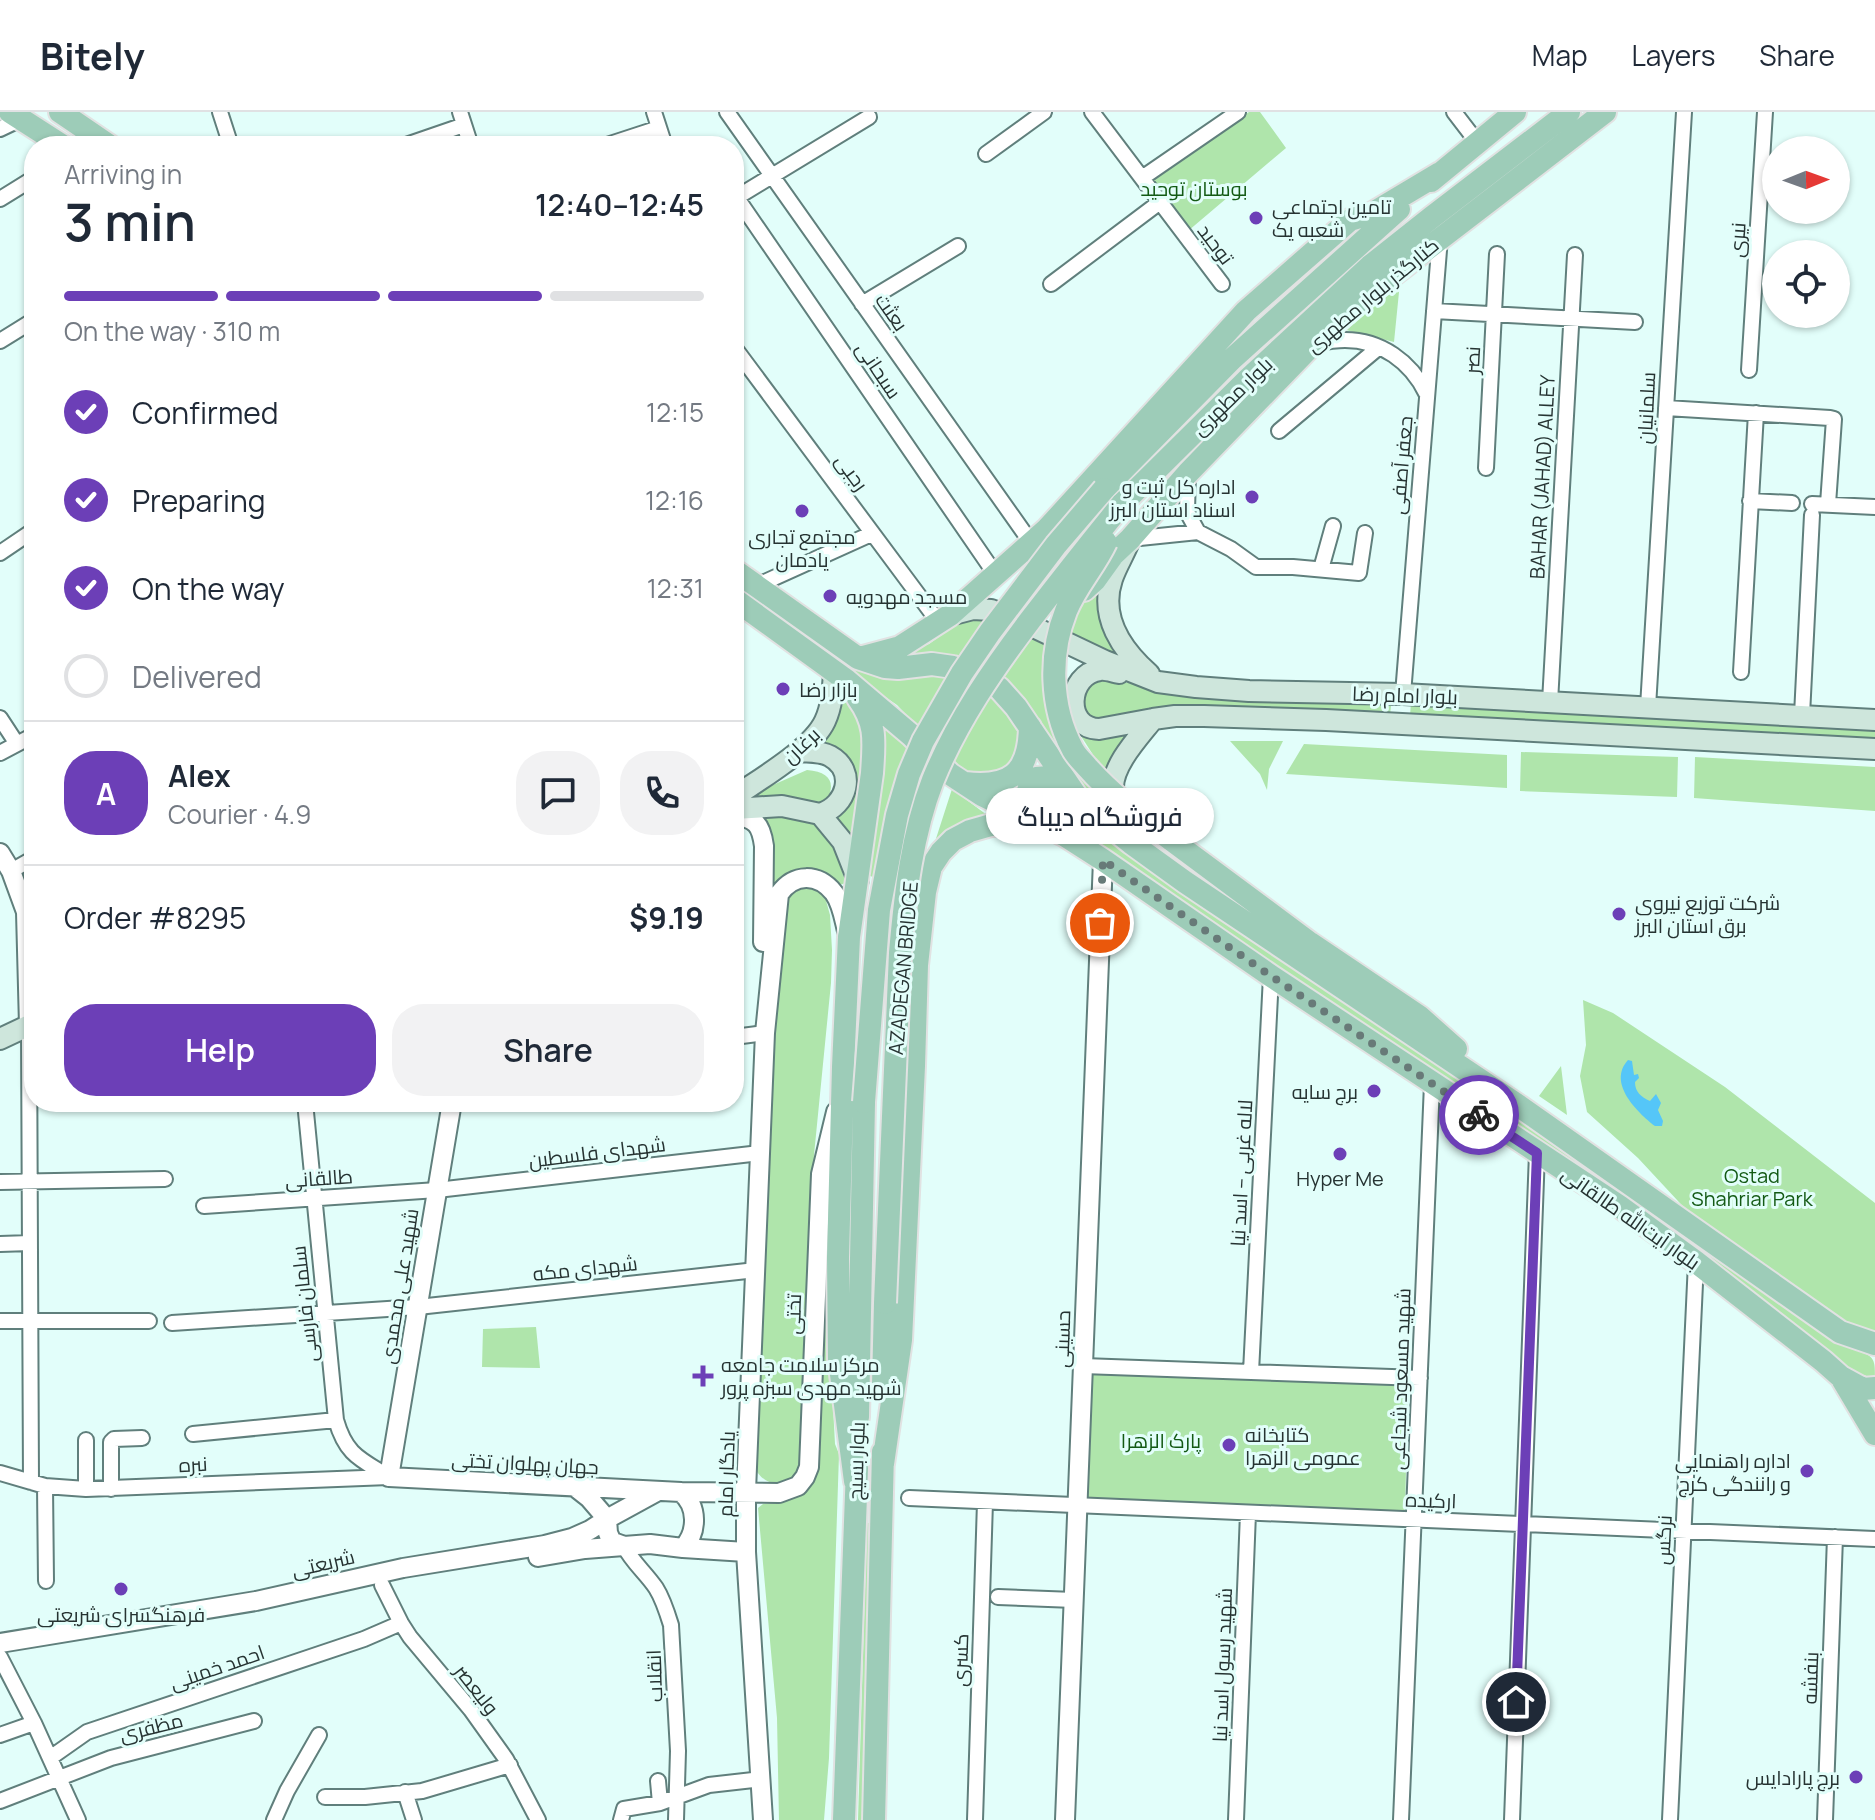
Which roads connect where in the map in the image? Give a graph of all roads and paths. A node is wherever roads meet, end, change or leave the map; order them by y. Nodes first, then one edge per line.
1 (220, 112) edge
2 (654, 112) edge
3 (727, 112) edge
4 (1044, 112) edge
5 (1092, 112) edge
6 (1238, 112) edge
7 (1454, 112) edge
8 (1515, 112) edge
9 (1569, 112) edge
10 (1605, 112) edge
11 (1684, 112) edge
12 (1765, 112) edge
13 (66, 113) edge
14 (15, 116) edge
15 (869, 117) dead end
16 (462, 118) edge
17 (659, 128) junction
18 (0, 129) edge
19 (47, 136) edge
20 (97, 136) edge
21 (228, 136) edge
22 (424, 136) edge
23 (635, 136) edge
24 (662, 136) edge
25 (744, 136) edge
26 (744, 137) edge
27 (1477, 142) junction
28 (986, 154) dead end
29 (1440, 173) junction
30 (771, 176) junction
31 (1142, 178) junction
32 (24, 184) edge
33 (744, 192) edge
34 (0, 199) edge
35 (1160, 202) junction
36 (744, 211) edge
37 (1440, 238) junction
38 (958, 246) dead end
39 (1497, 254) dead end
40 (1575, 255) dead end
41 (1051, 284) dead end
42 (1222, 284) dead end
43 (862, 304) junction
44 (1434, 311) junction
45 (1494, 314) junction
46 (1571, 319) junction
47 (1635, 322) dead end
48 (24, 326) edge
49 (0, 341) edge
50 (1313, 344) junction
51 (1378, 348) junction
52 (744, 360) edge
53 (1749, 370) dead end
54 (1427, 395) junction
55 (1666, 408) junction
56 (1756, 413) junction
57 (1279, 431) dead end
58 (1486, 468) dead end
59 (1188, 473) junction
60 (1104, 489) joint
61 (1750, 501) junction
62 (1792, 503) dead end
63 (1122, 504) junction
64 (1828, 504) junction
65 (1875, 507) edge
66 (1333, 526) dead end
67 (1036, 532) junction
68 (1198, 532) junction
69 (1365, 533) dead end
70 (871, 534) junction
71 (24, 537) edge
72 (1130, 539) junction
73 (0, 553) edge
74 (989, 565) dead end
75 (1321, 569) junction
76 (744, 577) edge
77 (756, 586) junction
78 (744, 606) edge
79 (943, 617) junction
80 (858, 658) junction
81 (1741, 672) dead end
82 (840, 676) junction
83 (1158, 682) junction
84 (1403, 694) junction
85 (1550, 702) junction
86 (1648, 707) junction
87 (1802, 715) junction
88 (0, 718) edge
89 (1153, 719) junction
90 (1875, 720) edge
91 (1030, 727) junction
92 (24, 740) edge
93 (17, 744) junction
94 (1875, 749) edge
95 (799, 751) junction
96 (0, 753) edge
97 (964, 783) junction
98 (744, 790) edge
99 (1081, 803) junction
100 (744, 811) edge
101 (820, 814) junction
102 (744, 816) edge
103 (1064, 835) junction
104 (1131, 843) junction
105 (0, 853) edge
106 (1103, 860) junction
107 (24, 864) edge
108 (5, 875) edge
109 (858, 880) junction
110 (24, 908) edge
111 (849, 947) junction
112 (917, 965) junction
113 (1271, 976) junction
114 (24, 1028) edge
115 (765, 1033) junction
116 (744, 1036) edge
117 (0, 1039) edge
118 (914, 1066) junction
119 (843, 1067) junction
120 (1432, 1084) junction
121 (842, 1090) junction
122 (864, 1102) joint
123 (1519, 1106) junction
124 (31, 1112) edge
125 (306, 1112) edge
126 (450, 1112) edge
127 (760, 1153) junction
128 (1537, 1153) junction
129 (165, 1179) dead end
130 (30, 1181) junction
131 (0, 1182) edge
132 (437, 1190) junction
133 (313, 1198) junction
134 (204, 1206) dead end
135 (30, 1243) junction
136 (0, 1244) edge
137 (1696, 1262) junction
138 (756, 1270) junction
139 (885, 1303) joint
140 (418, 1307) junction
141 (324, 1312) junction
142 (0, 1321) edge
143 (149, 1321) dead end
144 (31, 1322) junction
145 (172, 1323) dead end
146 (1871, 1346) edge
147 (1083, 1366) junction
148 (1251, 1372) junction
149 (1841, 1377) junction
150 (1420, 1378) junction
151 (1875, 1388) edge
152 (336, 1420) junction
153 (193, 1434) dead end
154 (1875, 1434) edge
155 (142, 1438) dead end
156 (86, 1440) dead end
157 (883, 1464) junction
158 (0, 1473) edge
159 (389, 1477) junction
160 (855, 1481) junction
161 (38, 1484) junction
162 (575, 1487) junction
163 (86, 1489) junction
164 (111, 1489) junction
165 (658, 1491) junction
166 (746, 1491) junction
167 (681, 1492) junction
168 (909, 1498) dead end
169 (985, 1502) junction
170 (1077, 1505) junction
171 (1248, 1513) junction
172 (607, 1519) junction
173 (1414, 1520) junction
174 (1523, 1524) junction
175 (1683, 1531) junction
176 (1835, 1537) junction
177 (1875, 1539) edge
178 (624, 1546) junction
179 (683, 1548) junction
180 (746, 1552) junction
181 (46, 1581) dead end
182 (382, 1585) junction
183 (998, 1597) dead end
184 (1074, 1600) junction
185 (401, 1623) junction
186 (0, 1643) edge
187 (0, 1654) edge
188 (254, 1721) dead end
189 (34, 1723) junction
190 (0, 1735) edge
191 (319, 1735) dead end
192 (50, 1758) junction
193 (510, 1765) junction
194 (59, 1776) junction
195 (762, 1779) junction
196 (658, 1781) dead end
197 (405, 1792) junction
198 (677, 1796) junction
199 (325, 1797) dead end
200 (0, 1801) edge
201 (660, 1803) junction
202 (78, 1820) edge
203 (274, 1820) edge
204 (414, 1820) edge
205 (538, 1820) edge
206 (621, 1820) edge
207 (676, 1820) edge
208 (763, 1820) edge
209 (844, 1820) edge
210 (874, 1820) edge
211 (975, 1820) edge
212 (1065, 1820) edge
213 (1236, 1820) edge
214 (1401, 1820) edge
215 (1512, 1820) edge
216 (1670, 1820) edge
217 (1825, 1820) edge

1 - 21 street
2 - 17 street
3 - 25 street, بعثت
4 - 28 street
5 - 31 street, توحید
6 - 31 street
7 - 27 street
8 - 27 main road, بلوار مطهری
9 - 63 main road, بلوار مطهری
10 - 37 main road, کنارگذر بلوار مطهری
11 - 55 street, سلمانیان
12 - 53 street, نیری
13 - 20 main road
14 - 18 street
14 - 19 main road
15 - 30 street
16 - 22 street
17 - 23 street
17 - 24 street
26 - 30 street, بعثت
27 - 29 main road, بلوار مطهری
29 - 60 main road, بلوار مطهری
29 - 67 main road
30 - 33 street
30 - 43 street, بعثت
31 - 35 street, توحید
32 - 34 street
35 - 41 street
35 - 42 street, توحید
36 - 74 street, سبحانی
37 - 44 street, جعفر آصفی
37 - 50 main road, کنارگذر بلوار مطهری
38 - 43 street
39 - 45 street, نصر
40 - 46 street, BAHAR (JAHAD) ALLEY
43 - 67 street, بعثت
44 - 45 street
44 - 54 street, جعفر آصفی
45 - 46 street
45 - 58 street, نصر
46 - 47 street
46 - 85 street, BAHAR (JAHAD) ALLEY
48 - 49 street
50 - 51 street
50 - 59 main road, کنارگذر بلوار مطهری
51 - 54 street
51 - 57 street
52 - 70 street, رجبی
54 - 84 street, جعفر آصفی
55 - 56 street
55 - 86 street, سلمانیان
56 - 61 street
56 - 64 street
59 - 68 street
59 - 72 main road, کنارگذر بلوار مطهری
60 - 122 main road, AZADEGAN BRIDGE, bridge
61 - 62 street
61 - 81 street
63 - 123 main road, bridge
63 - 139 main road, AZADEGAN BRIDGE, bridge
64 - 65 street
64 - 87 street
66 - 75 street
67 - 72 main road, کنارگذر بلوار مطهری
67 - 79 main road
68 - 72 street
68 - 75 street
69 - 75 street
70 - 77 street
70 - 79 street, رجبی
71 - 73 street
72 - 83 main road
76 - 77 main road
77 - 80 main road
78 - 82 main road
79 - 80 main road
79 - 83 main road, بلوار امام رضا
80 - 91 main road, بلوار آیت‌الله طالقانی
82 - 95 main road, برغان
82 - 97 main road, بلوار آیت‌الله طالقانی
82 - 109 main road
83 - 84 main road, بلوار امام رضا
83 - 89 main road, بلوار امام رضا
84 - 85 main road, بلوار امام رضا
85 - 86 main road, بلوار امام رضا
86 - 87 main road, بلوار امام رضا
87 - 90 main road, بلوار امام رضا
88 - 93 street
89 - 94 main road, بلوار امام رضا
89 - 104 main road
91 - 97 main road
91 - 99 main road, بلوار آیت‌الله طالقانی
92 - 93 street
93 - 96 street
95 - 98 main road, برغان
95 - 101 main road
97 - 103 main road, بلوار آیت‌الله طالقانی
99 - 103 main road
99 - 104 main road, بلوار آیت‌الله طالقانی
100 - 101 main road
101 - 109 main road
102 - 115 street
103 - 106 main road, بلوار آیت‌الله طالقانی
103 - 112 main road
104 - 123 main road, بلوار آیت‌الله طالقانی
105 - 108 street
106 - 113 main road, بلوار آیت‌الله طالقانی
106 - 147 street, حسینی
107 - 108 street
108 - 110 street
109 - 111 main road
111 - 112 main road
111 - 115 street
111 - 119 main road
112 - 118 main road
113 - 120 main road, بلوار آیت‌الله طالقانی
113 - 148 street, لاله غربی -- اسد نیا
114 - 117 main road
115 - 116 street
115 - 127 street, یادگار امام
118 - 119 main road
118 - 157 main road
119 - 121 main road
120 - 128 main road, بلوار آیت‌الله طالقانی
120 - 150 street, شهید مسعود شجاعی
121 - 160 main road
121 - 166 street, تختی
122 - 160 main road, بلوار بسیج
123 - 146 main road, بلوار آیت‌الله طالقانی
124 - 130 street
125 - 133 street, سلمان فارسی
126 - 132 street, شهید علی محمدی
127 - 132 street, شهدای فلسطین
127 - 138 street, یادگار امام
128 - 137 main road, بلوار آیت‌الله طالقانی
128 - 174 street
129 - 130 street
130 - 131 street
130 - 135 street
132 - 133 street, طالقانی
132 - 140 street, شهید علی محمدی
133 - 134 street, طالقانی
133 - 141 street, سلمان فارسی
135 - 136 street
135 - 144 street
137 - 149 main road, بلوار آیت‌الله طالقانی
137 - 175 street, نرگس
138 - 140 street, شهدای مکه
138 - 166 street, یادگار امام
139 - 157 main road, بلوار بسیج
140 - 141 street, شهدای مکه
140 - 159 street, شهید علی محمدی
141 - 145 street, شهدای مکه
141 - 152 street, سلمان فارسی
142 - 144 street
143 - 144 street
144 - 161 street
147 - 148 street
147 - 170 street, حسینی
148 - 150 street
149 - 151 main road
149 - 154 main road, بلوار آیت‌الله طالقانی
150 - 173 street, شهید مسعود شجاعی
152 - 153 street
152 - 159 street, سلمان فارسی
155 - 164 street
156 - 163 street
157 - 210 main road, بلوار بسیج
158 - 161 street, نبره
159 - 162 street, جهان پهلوان تختی
159 - 164 street, نبره
160 - 209 main road, بلوار بسیج
161 - 163 street, نبره
161 - 181 street
162 - 165 street, جهان پهلوان تختی
162 - 172 street
163 - 164 street, نبره
165 - 167 street, جهان پهلوان تختی
165 - 172 street, شریعتی
166 - 167 street
166 - 180 street, یادگار امام
167 - 179 street
168 - 169 street, ارکیده
169 - 170 street, ارکیده
169 - 211 street, کسری
170 - 171 street, ارکیده
170 - 184 street, حسینی
171 - 173 street, ارکیده
171 - 213 street, شهید رسول اسد نیا
172 - 178 street
172 - 186 street, شریعتی
173 - 174 street, ارکیده
173 - 214 street, شهید مسعود شجاعی
174 - 175 street, ارکیده
174 - 215 street
175 - 176 street, ارکیده
175 - 216 street, نرگس
176 - 177 street, ارکیده
176 - 217 street, بنفشه
178 - 179 street, شریعتی
178 - 182 street, شریعتی
178 - 198 street, انقلاب
179 - 180 street, شریعتی
180 - 195 street, یادگار امام
182 - 185 street, ولیعصر
182 - 187 street, شریعتی
183 - 184 street
184 - 212 street, حسینی
185 - 192 street, احمد خمینی
185 - 193 street, ولیعصر
187 - 189 street
188 - 194 street, مظفری
189 - 190 street
189 - 192 street
191 - 203 street
192 - 194 street
193 - 197 street
193 - 205 street, ولیعصر
194 - 200 street, مظفری
194 - 202 street
195 - 198 street
195 - 208 street, یادگار امام
196 - 201 street
197 - 199 street
197 - 204 street
198 - 201 street
198 - 207 street, انقلاب
201 - 206 street

